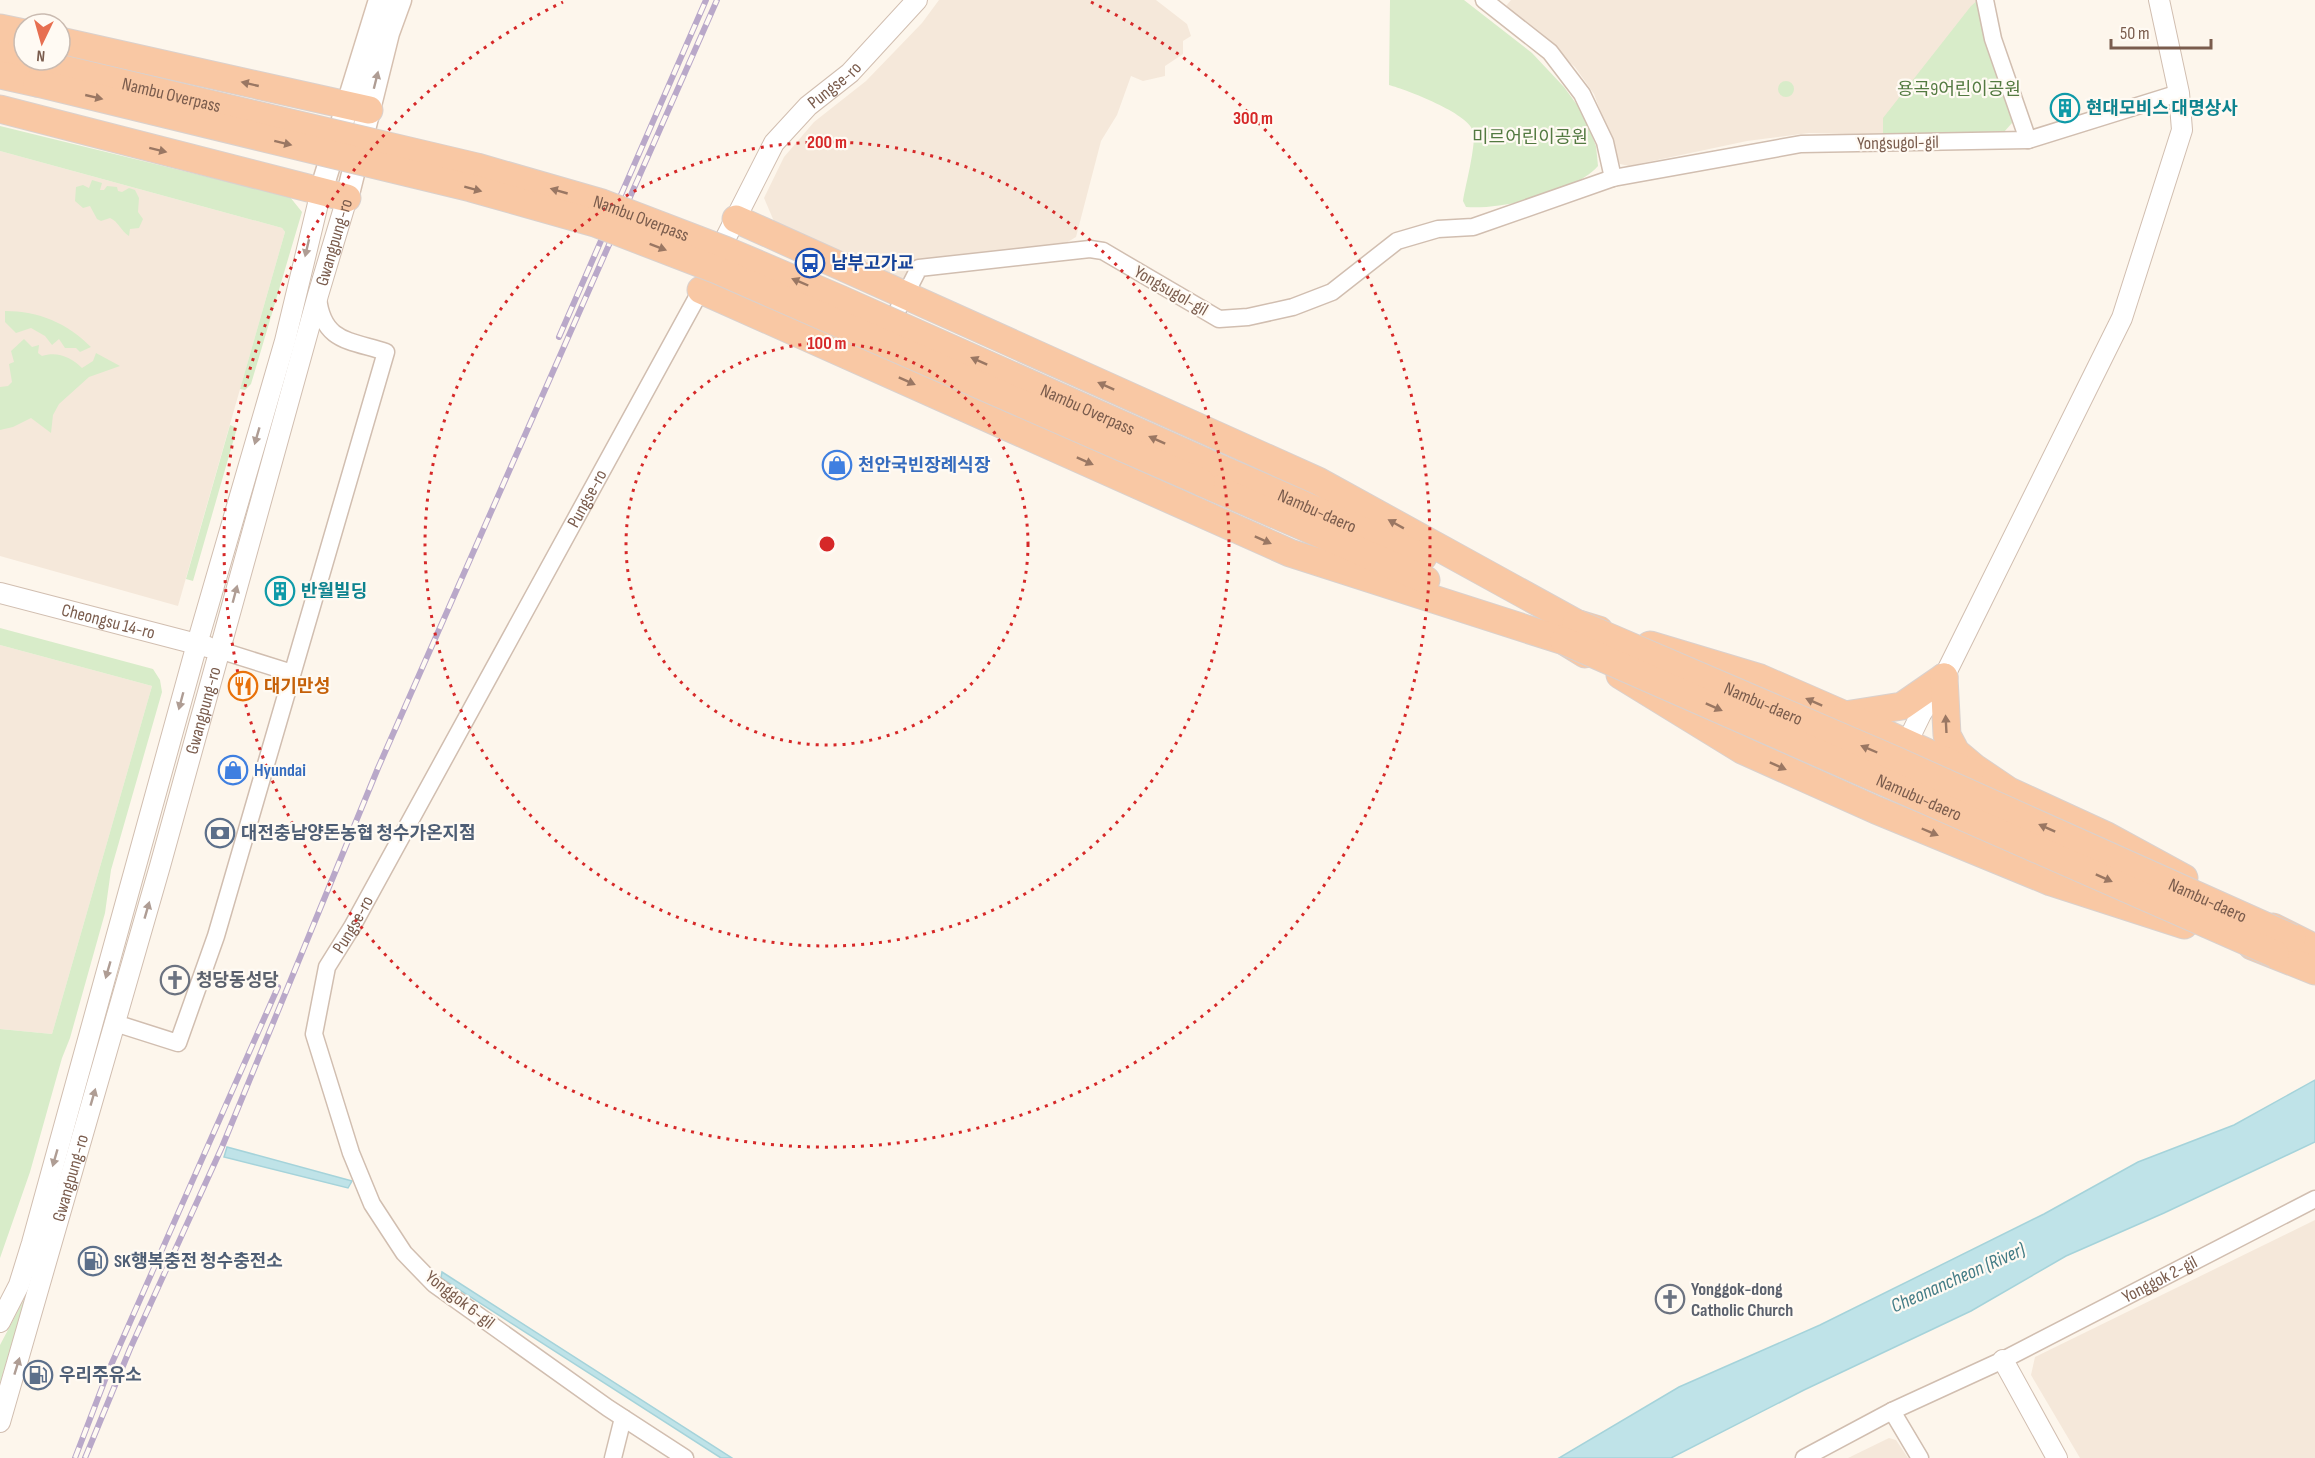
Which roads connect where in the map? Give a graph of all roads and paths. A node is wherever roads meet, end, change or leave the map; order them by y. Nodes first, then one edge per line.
1 (380, 0) edge
2 (400, 0) edge
3 (917, 0) edge
4 (1484, 0) edge
5 (1984, 0) edge
6 (2159, 0) edge
7 (72, 44) edge
8 (0, 55) edge
9 (39, 74) junction
10 (0, 75) edge
11 (2179, 93) junction
12 (358, 108) junction
13 (0, 109) edge
14 (2028, 140) junction
15 (1612, 178) junction
16 (321, 191) junction
17 (347, 198) junction
18 (736, 219) junction
19 (701, 290) junction
20 (318, 295) junction
21 (905, 295) junction
22 (334, 335) junction
23 (302, 353) junction
24 (870, 365) junction
25 (1206, 473) joint
26 (0, 592) edge
27 (1570, 632) junction
28 (197, 644) junction
29 (219, 650) junction
30 (292, 673) junction
31 (1944, 677) junction
32 (1845, 715) junction
33 (1907, 742) junction
34 (2009, 791) junction
35 (1876, 810) junction
36 (2294, 947) edge
37 (2315, 971) edge
38 (115, 1023) junction
39 (314, 1034) joint
40 (2315, 1199) edge
41 (0, 1322) edge
42 (2003, 1360) junction
43 (1892, 1411) junction
44 (623, 1418) junction
45 (0, 1422) edge
46 (613, 1458) edge
47 (685, 1458) edge
48 (1803, 1458) edge
49 (1920, 1458) edge
50 (2057, 1458) edge

1 - 12 main road, Gwangpung-ro
12 -> 2 main road, Gwangpung-ro
3 - 18 street, Pungse-ro
4 - 15 street
5 - 14 street
6 - 11 street
12 -> 7 highway
8 - 9 highway
9 - 10 highway
9 - 25 highway, Nambu Overpass, bridge
11 - 14 street, Yongsugol-gil
11 - 31 street
12 - 16 main road, Gwangpung-ro
12 - 17 main road, Gwangpung-ro
13 -> 16 highway
14 - 15 street, Yongsugol-gil
15 - 21 street, Yongsugol-gil
16 - 17 highway
16 -> 28 street, Gwangpung-ro
17 - 20 street, Gwangpung-ro
18 - 19 street, Pungse-ro
18 - 21 highway
19 - 24 highway
19 - 39 street, Pungse-ro
20 - 22 street
20 - 23 street, Gwangpung-ro
21 - 24 street, Yongsugol-gil
27 -> 21 highway
22 - 23 street
22 - 30 street
29 -> 23 street, Gwangpung-ro
24 -> 27 highway
25 - 27 highway, Nambu-daero
26 - 28 street, Cheongsu 14-ro
32 -> 27 highway
27 -> 35 highway
27 - 36 highway, Nambu-daero, bridge
28 - 29 street, Cheongsu 14-ro
28 -> 41 street, Gwangpung-ro
29 - 30 street
38 -> 29 street, Gwangpung-ro
30 - 38 street
31 - 32 highway
31 - 33 street
34 -> 31 highway
32 - 33 highway
33 - 34 highway
33 - 35 street
34 - 36 highway
35 -> 36 highway
36 - 37 highway, Nambu-daero
45 -> 38 street, Gwangpung-ro
39 - 44 street, Yonggok 6-gil
40 - 42 street, Yonggok 2-gil
42 - 43 street, Yonggok 2-gil
42 - 50 street
43 - 48 street, Yonggok 2-gil
43 - 49 street
44 - 46 street
44 - 47 street, Yonggok 6-gil

